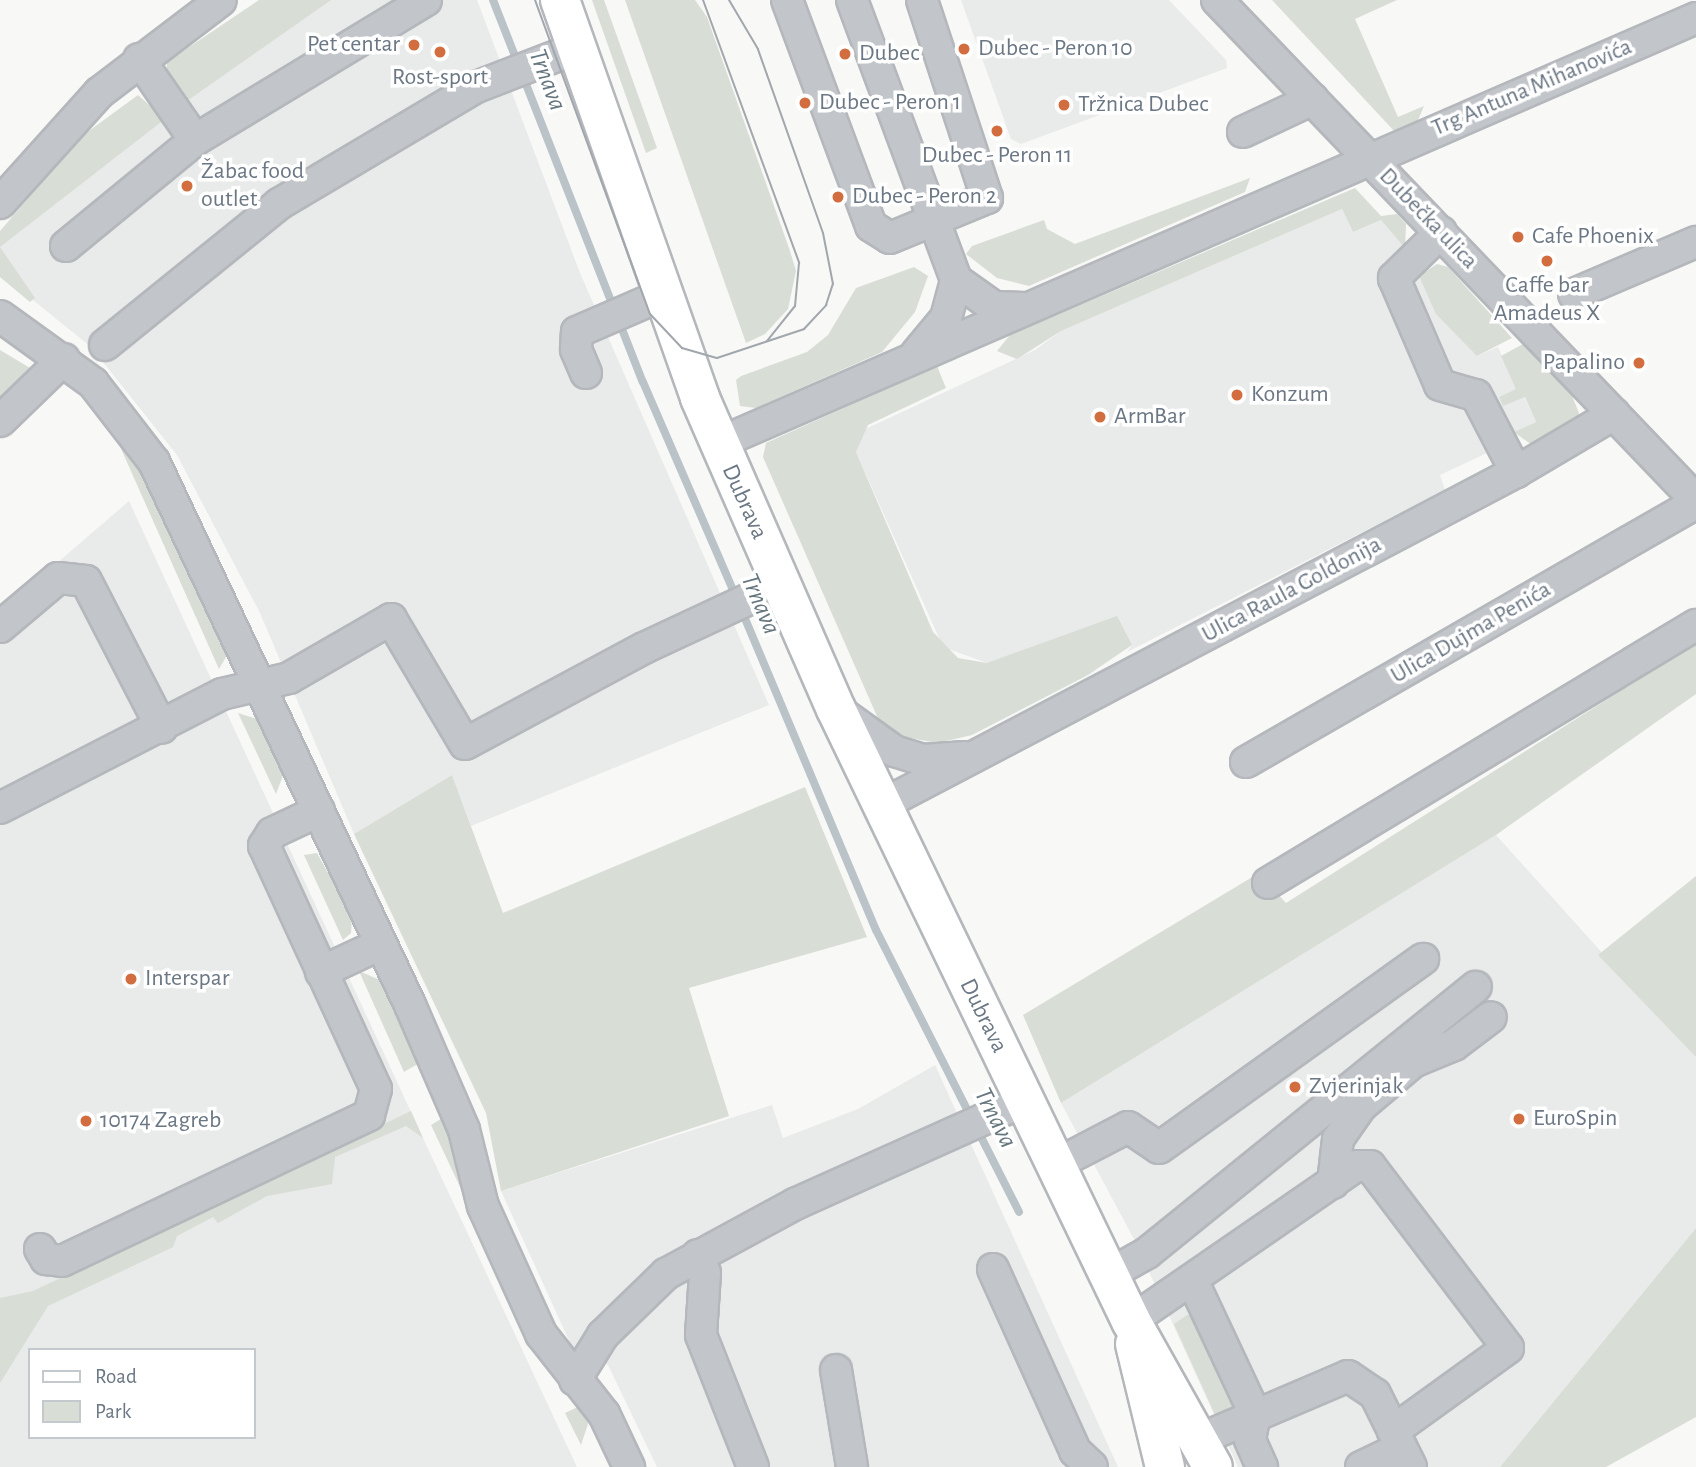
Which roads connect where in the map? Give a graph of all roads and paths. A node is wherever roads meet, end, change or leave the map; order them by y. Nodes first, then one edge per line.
1 (221, 0) edge
2 (426, 0) edge
3 (560, 0) edge
4 (787, 0) edge
5 (852, 0) edge
6 (922, 0) edge
7 (1217, 0) edge
8 (1696, 18) edge
9 (577, 48) junction
10 (139, 59) junction
11 (1313, 99) junction
12 (1244, 132) dead end
13 (195, 140) junction
14 (1368, 156) junction
15 (0, 203) edge
16 (932, 223) junction
17 (1441, 232) junction
18 (1696, 242) edge
19 (66, 246) dead end
20 (956, 280) junction
21 (1574, 294) dead end
22 (632, 307) junction
23 (1029, 308) junction
24 (0, 316) edge
25 (105, 345) dead end
26 (64, 359) junction
27 (909, 362) junction
28 (586, 373) dead end
29 (1614, 414) junction
30 (0, 421) edge
31 (719, 443) junction
32 (1516, 472) junction
33 (1696, 501) edge
34 (781, 584) junction
35 (1696, 625) edge
36 (0, 627) edge
37 (263, 687) junction
38 (836, 709) junction
39 (162, 728) junction
40 (965, 757) junction
41 (1246, 762) dead end
42 (882, 805) junction
43 (0, 808) edge
44 (319, 811) junction
45 (1268, 883) dead end
46 (381, 944) junction
47 (1423, 959) dead end
48 (321, 972) junction
49 (1476, 987) dead end
50 (1491, 1017) dead end
51 (1024, 1101) junction
52 (1055, 1164) junction
53 (1333, 1183) junction
54 (40, 1249) dead end
55 (698, 1255) junction
56 (993, 1269) dead end
57 (1108, 1275) junction
58 (1194, 1283) junction
59 (1130, 1321) junction
60 (836, 1370) dead end
61 (575, 1380) junction
62 (1255, 1414) junction
63 (1196, 1432) junction
64 (1402, 1448) edge
65 (629, 1467) edge
66 (752, 1467) edge
67 (852, 1467) edge
68 (1092, 1467) edge
69 (1165, 1467) edge
70 (1213, 1467) edge
71 (1262, 1467) edge
72 (1361, 1467) edge

1 - 10 street
2 - 13 street
3 - 9 main road, Dubrava
4 - 16 street
5 - 16 street
6 - 16 street
7 - 11 street, Dubečka ulica
8 - 14 street, Trg Antuna Mihanovića
9 - 22 main road, Dubrava
9 - 25 street
10 - 13 street
10 - 15 street
11 - 12 street
11 - 14 street, Dubečka ulica
13 - 19 street
14 - 17 street, Dubečka ulica
14 - 23 street, Trg Antuna Mihanovića
16 - 20 street
17 - 29 street, Dubečka ulica
17 - 32 street
18 - 21 street
20 - 23 street
20 - 27 street
22 - 28 street
22 - 31 main road, Dubrava
23 - 27 street, Trg Antuna Mihanovića
24 - 26 street
26 - 30 street
26 - 37 street
27 - 31 street, Trg Antuna Mihanovića
29 - 32 street, Ulica Raula Goldonija
29 - 33 street, Dubečka ulica
31 - 34 main road, Dubrava
32 - 40 street, Ulica Raula Goldonija
33 - 41 street, Ulica Dujma Penića
34 - 37 street
34 - 38 main road, Dubrava
35 - 45 street
36 - 39 street
37 - 39 street
37 - 44 street
38 - 40 street, Ulica Raula Goldonija
38 - 42 main road, Dubrava
39 - 43 street
40 - 42 street, Ulica Raula Goldonija
42 - 51 main road, Dubrava
44 - 46 street
44 - 48 street
46 - 48 street
46 - 61 street
47 - 52 street
48 - 54 street
49 - 57 street
50 - 53 street
51 - 52 main road, Dubrava
51 - 55 street
52 - 57 main road, Dubrava
53 - 58 street
53 - 64 street
55 - 61 street
55 - 66 street
56 - 68 street
57 - 59 main road, Dubrava
58 - 59 street
58 - 62 street
59 - 63 main road
59 - 69 main road
60 - 67 street
61 - 65 street
62 - 63 street
62 - 64 street
62 - 71 street
63 - 70 main road
64 - 72 street

